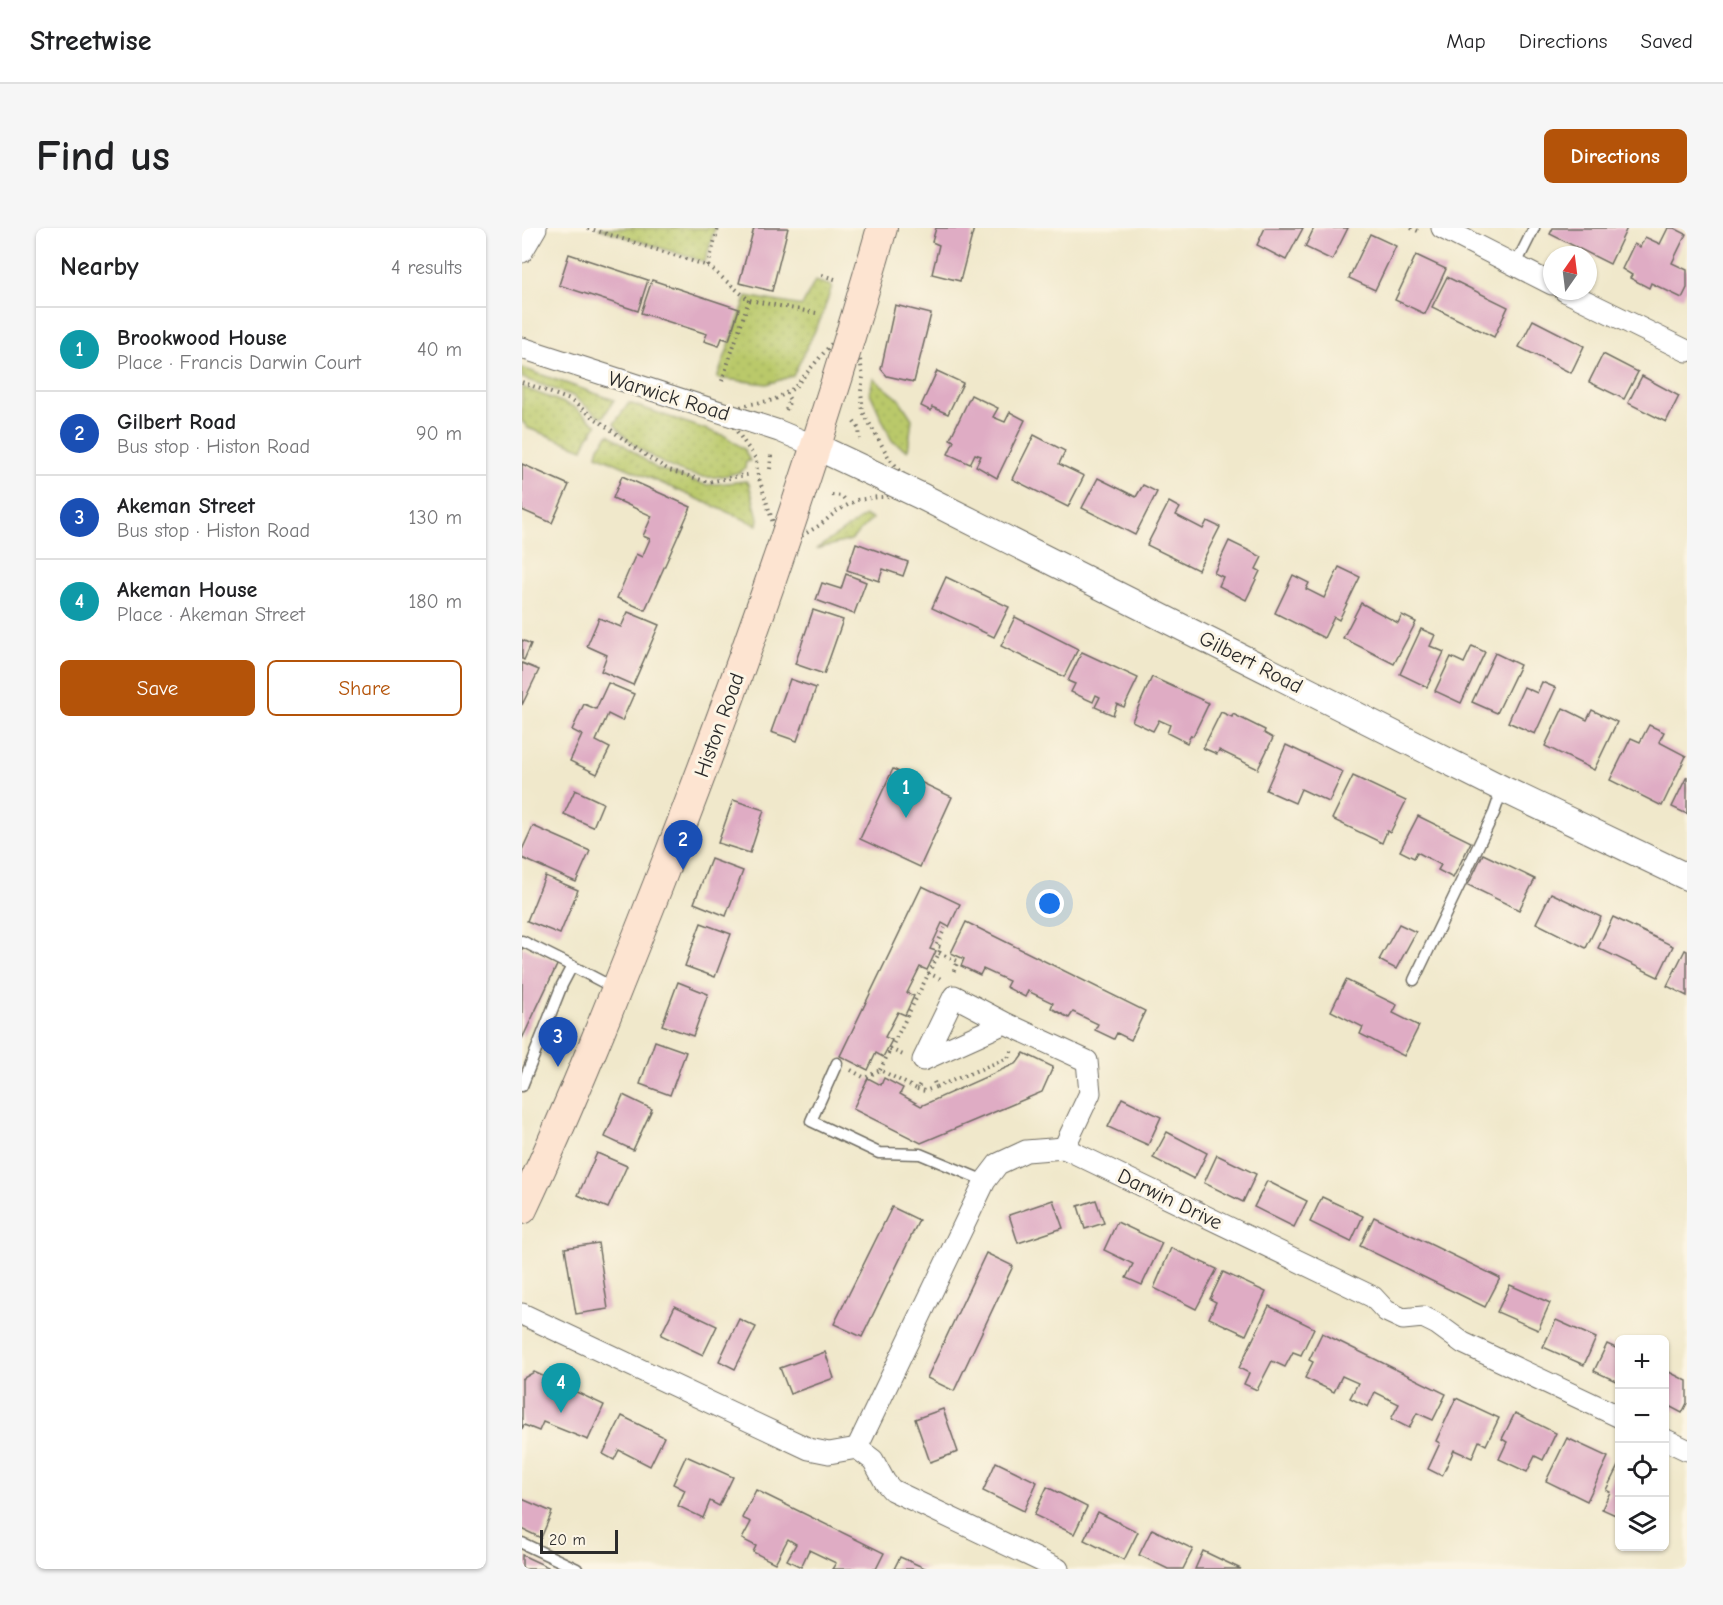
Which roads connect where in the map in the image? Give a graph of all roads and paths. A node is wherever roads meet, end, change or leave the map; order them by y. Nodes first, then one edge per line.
1 (536, 228) edge
2 (588, 228) edge
3 (718, 228) edge
4 (882, 228) edge
5 (1442, 228) edge
6 (1534, 228) edge
7 (522, 252) edge
8 (708, 266) junction
9 (1515, 267) junction
10 (1543, 281) edge
11 (749, 300) junction
12 (1583, 300) edge
13 (816, 313) dead end
14 (852, 331) junction
15 (522, 348) edge
16 (1687, 351) edge
17 (722, 381) dead end
18 (522, 382) edge
19 (799, 403) dead end
20 (785, 410) dead end
21 (724, 413) junction
22 (851, 419) dead end
23 (864, 427) dead end
24 (815, 446) junction
25 (771, 455) dead end
26 (770, 469) junction
27 (764, 470) dead end
28 (774, 473) dead end
29 (751, 474) dead end
30 (762, 484) junction
31 (767, 486) dead end
32 (846, 488) dead end
33 (832, 495) dead end
34 (842, 496) junction
35 (923, 497) junction
36 (846, 501) dead end
37 (781, 548) junction
38 (1503, 789) junction
39 (1687, 877) edge
40 (945, 928) dead end
41 (522, 941) edge
42 (939, 952) junction
43 (572, 966) junction
44 (928, 973) junction
45 (1414, 980) dead end
46 (617, 989) junction
47 (1002, 1025) junction
48 (923, 1060) junction
49 (837, 1063) joint
50 (879, 1070) junction
51 (522, 1086) edge
52 (936, 1087) dead end
53 (1064, 1148) junction
54 (985, 1181) junction
55 (522, 1209) edge
56 (522, 1314) edge
57 (1615, 1415) edge
58 (1669, 1441) edge
59 (857, 1448) junction
60 (1687, 1450) edge
61 (522, 1543) edge
62 (577, 1569) edge
63 (1058, 1569) edge

1 - 7 street
2 - 8 path
3 - 8 path
4 - 14 main road, Histon Road
5 - 9 street
6 - 9 lane
8 - 11 path
9 - 10 street
11 - 13 path
11 - 17 path
12 - 16 street
14 - 21 path
14 - 24 main road, Histon Road
14 - 35 path
15 - 21 street, Warwick Road
18 - 29 path
19 - 20 path
21 - 24 street, Warwick Road
21 - 30 path
22 - 23 path
24 - 35 street, Gilbert Road
24 - 37 main road, Histon Road
25 - 26 path
26 - 27 path
26 - 28 path
30 - 31 path
30 - 37 path
32 - 34 path
33 - 34 path
34 - 36 path
35 - 37 path
35 - 38 street, Gilbert Road
37 - 46 main road, Histon Road
38 - 39 street, Gilbert Road
38 - 45 lane
40 - 42 path
41 - 43 lane
42 - 44 path
42 - 44 path
43 - 46 lane
43 - 51 lane
44 - 50 path
46 - 55 main road, Histon Road
47 - 48 street
47 - 48 street
47 - 52 path
47 - 53 street
48 - 50 path
49 - 50 path
49 - 54 lane
53 - 54 street, Darwin Drive
53 - 57 street, Darwin Drive
54 - 59 street, Darwin Drive
56 - 59 street
58 - 60 street
59 - 63 street
61 - 62 lane

